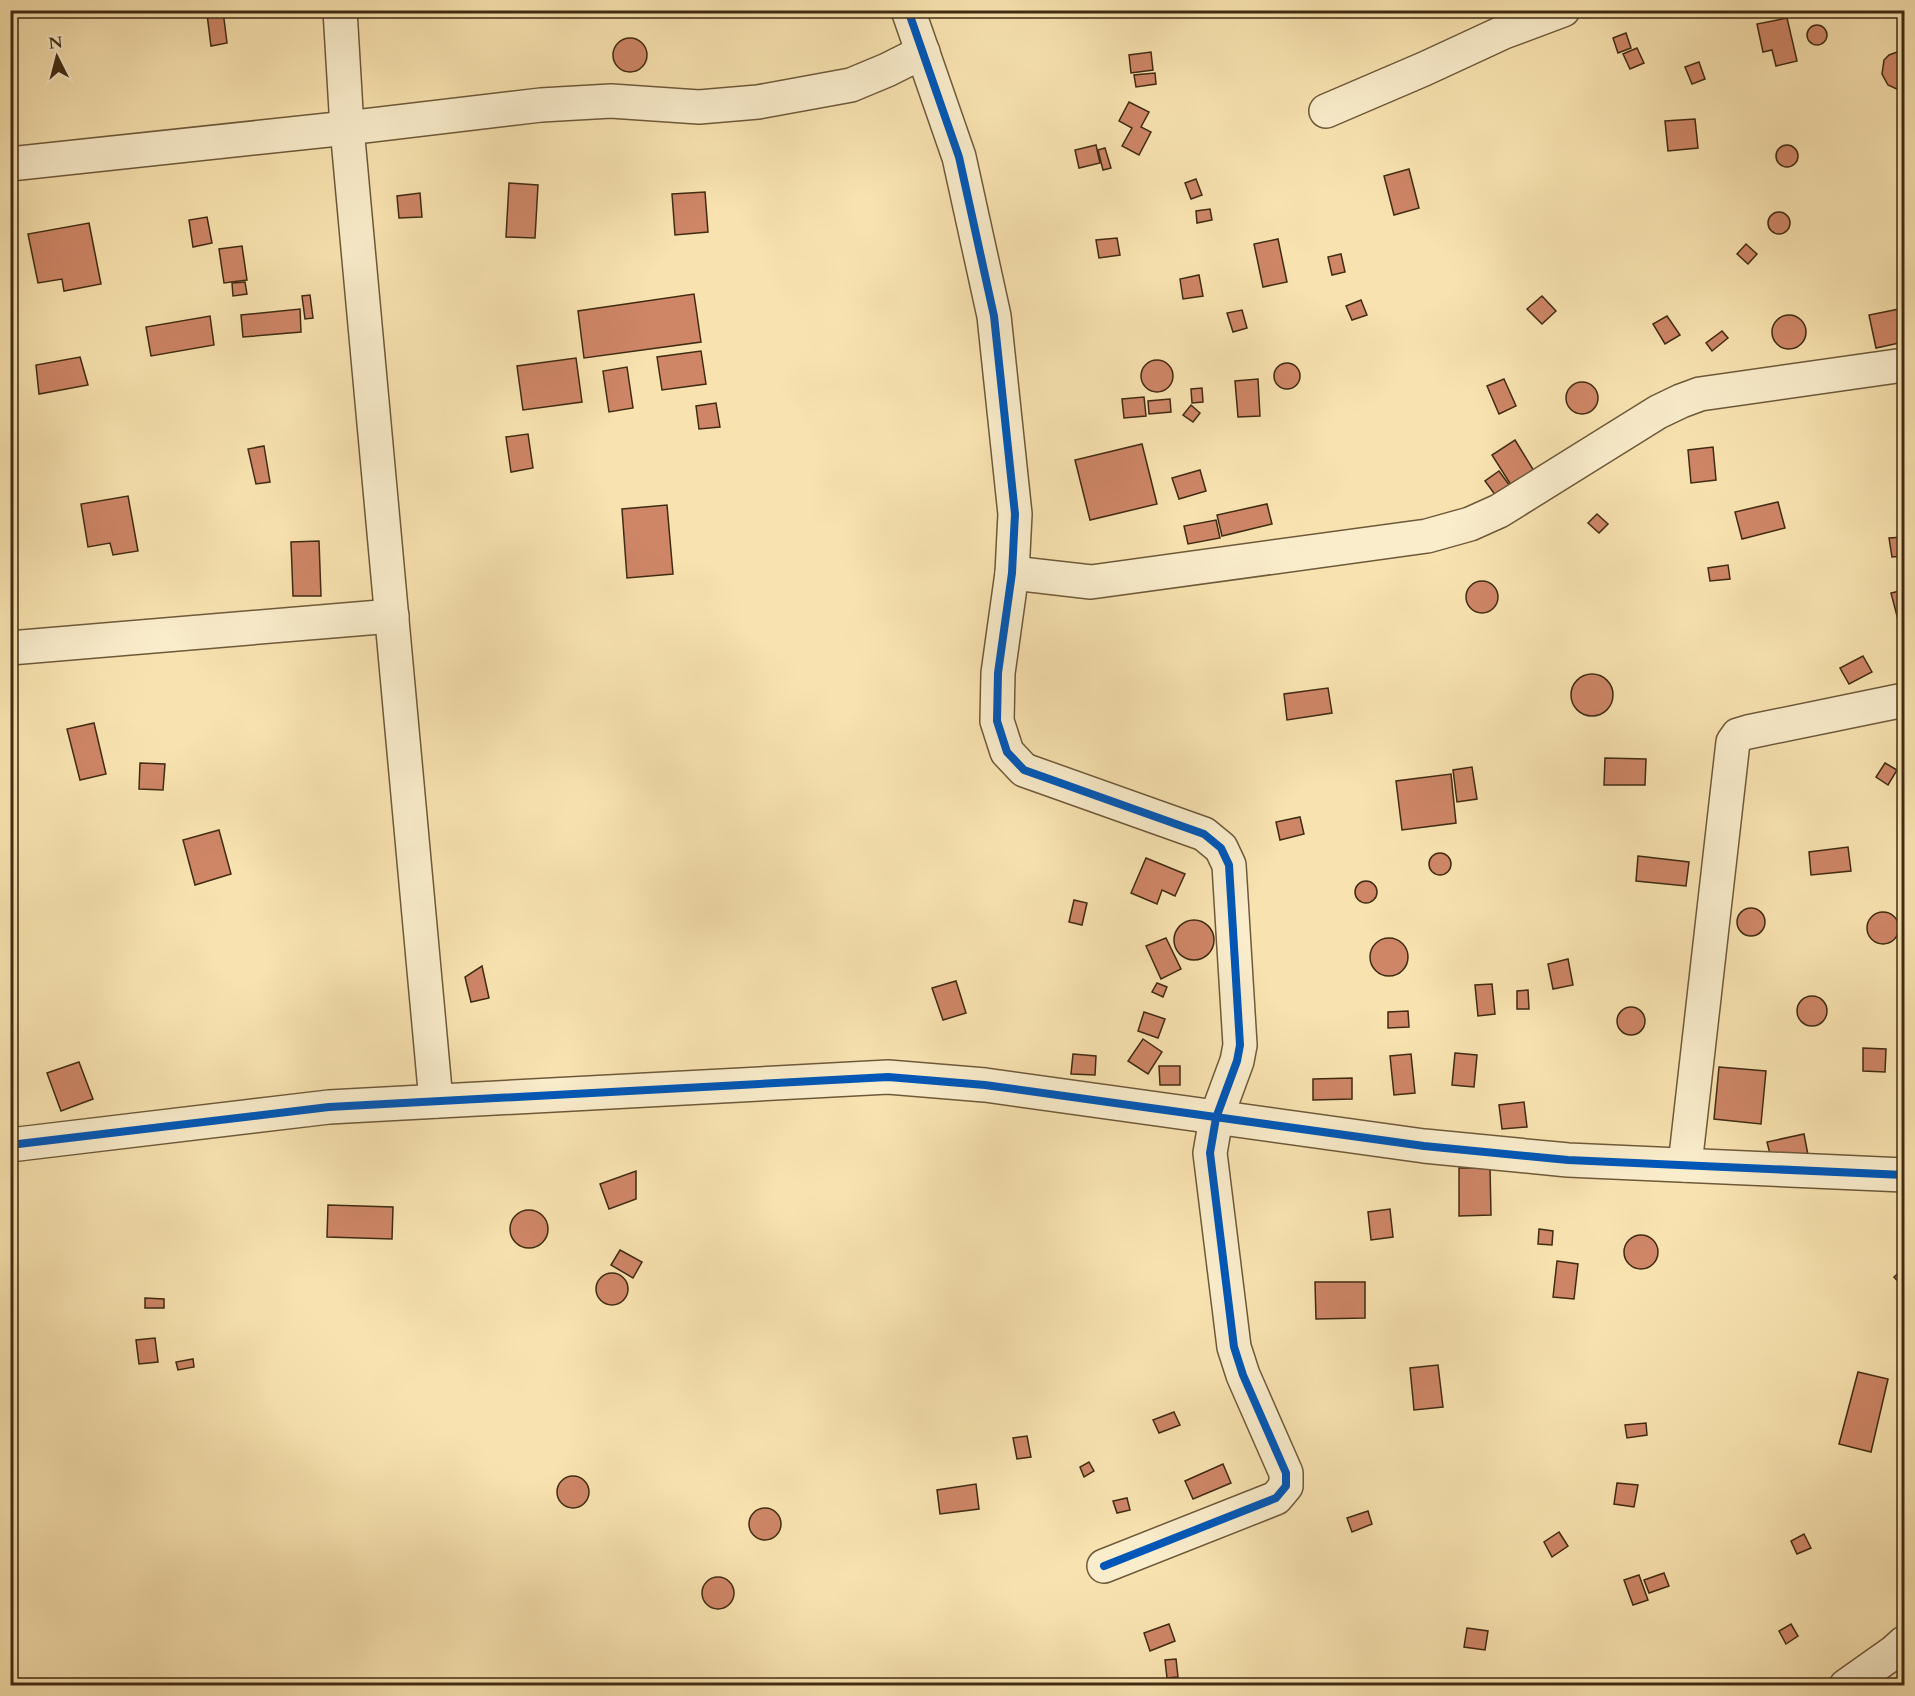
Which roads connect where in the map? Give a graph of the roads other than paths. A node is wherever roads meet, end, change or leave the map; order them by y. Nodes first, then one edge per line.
1 (340, 10) edge
2 (908, 10) edge
3 (1563, 10) edge
4 (923, 52) junction
5 (1326, 111) dead end
6 (347, 129) junction
7 (10, 164) edge
8 (1905, 365) edge
9 (1012, 573) junction
10 (392, 616) junction
11 (10, 648) edge
12 (1905, 699) edge
13 (436, 1101) junction
14 (1216, 1118) junction
15 (10, 1145) edge
16 (1685, 1166) junction
17 (1905, 1175) edge
18 (1104, 1566) dead end
19 (1905, 1643) edge
20 (1846, 1686) edge

1 - 6 street
2 - 4 street
3 - 5 street
4 - 6 street
4 - 9 street
6 - 7 street
6 - 10 street
8 - 9 street
9 - 14 street
10 - 11 street
10 - 13 street
12 - 16 street
13 - 14 street
13 - 15 street
14 - 16 street
14 - 18 street
16 - 17 street
19 - 20 street

